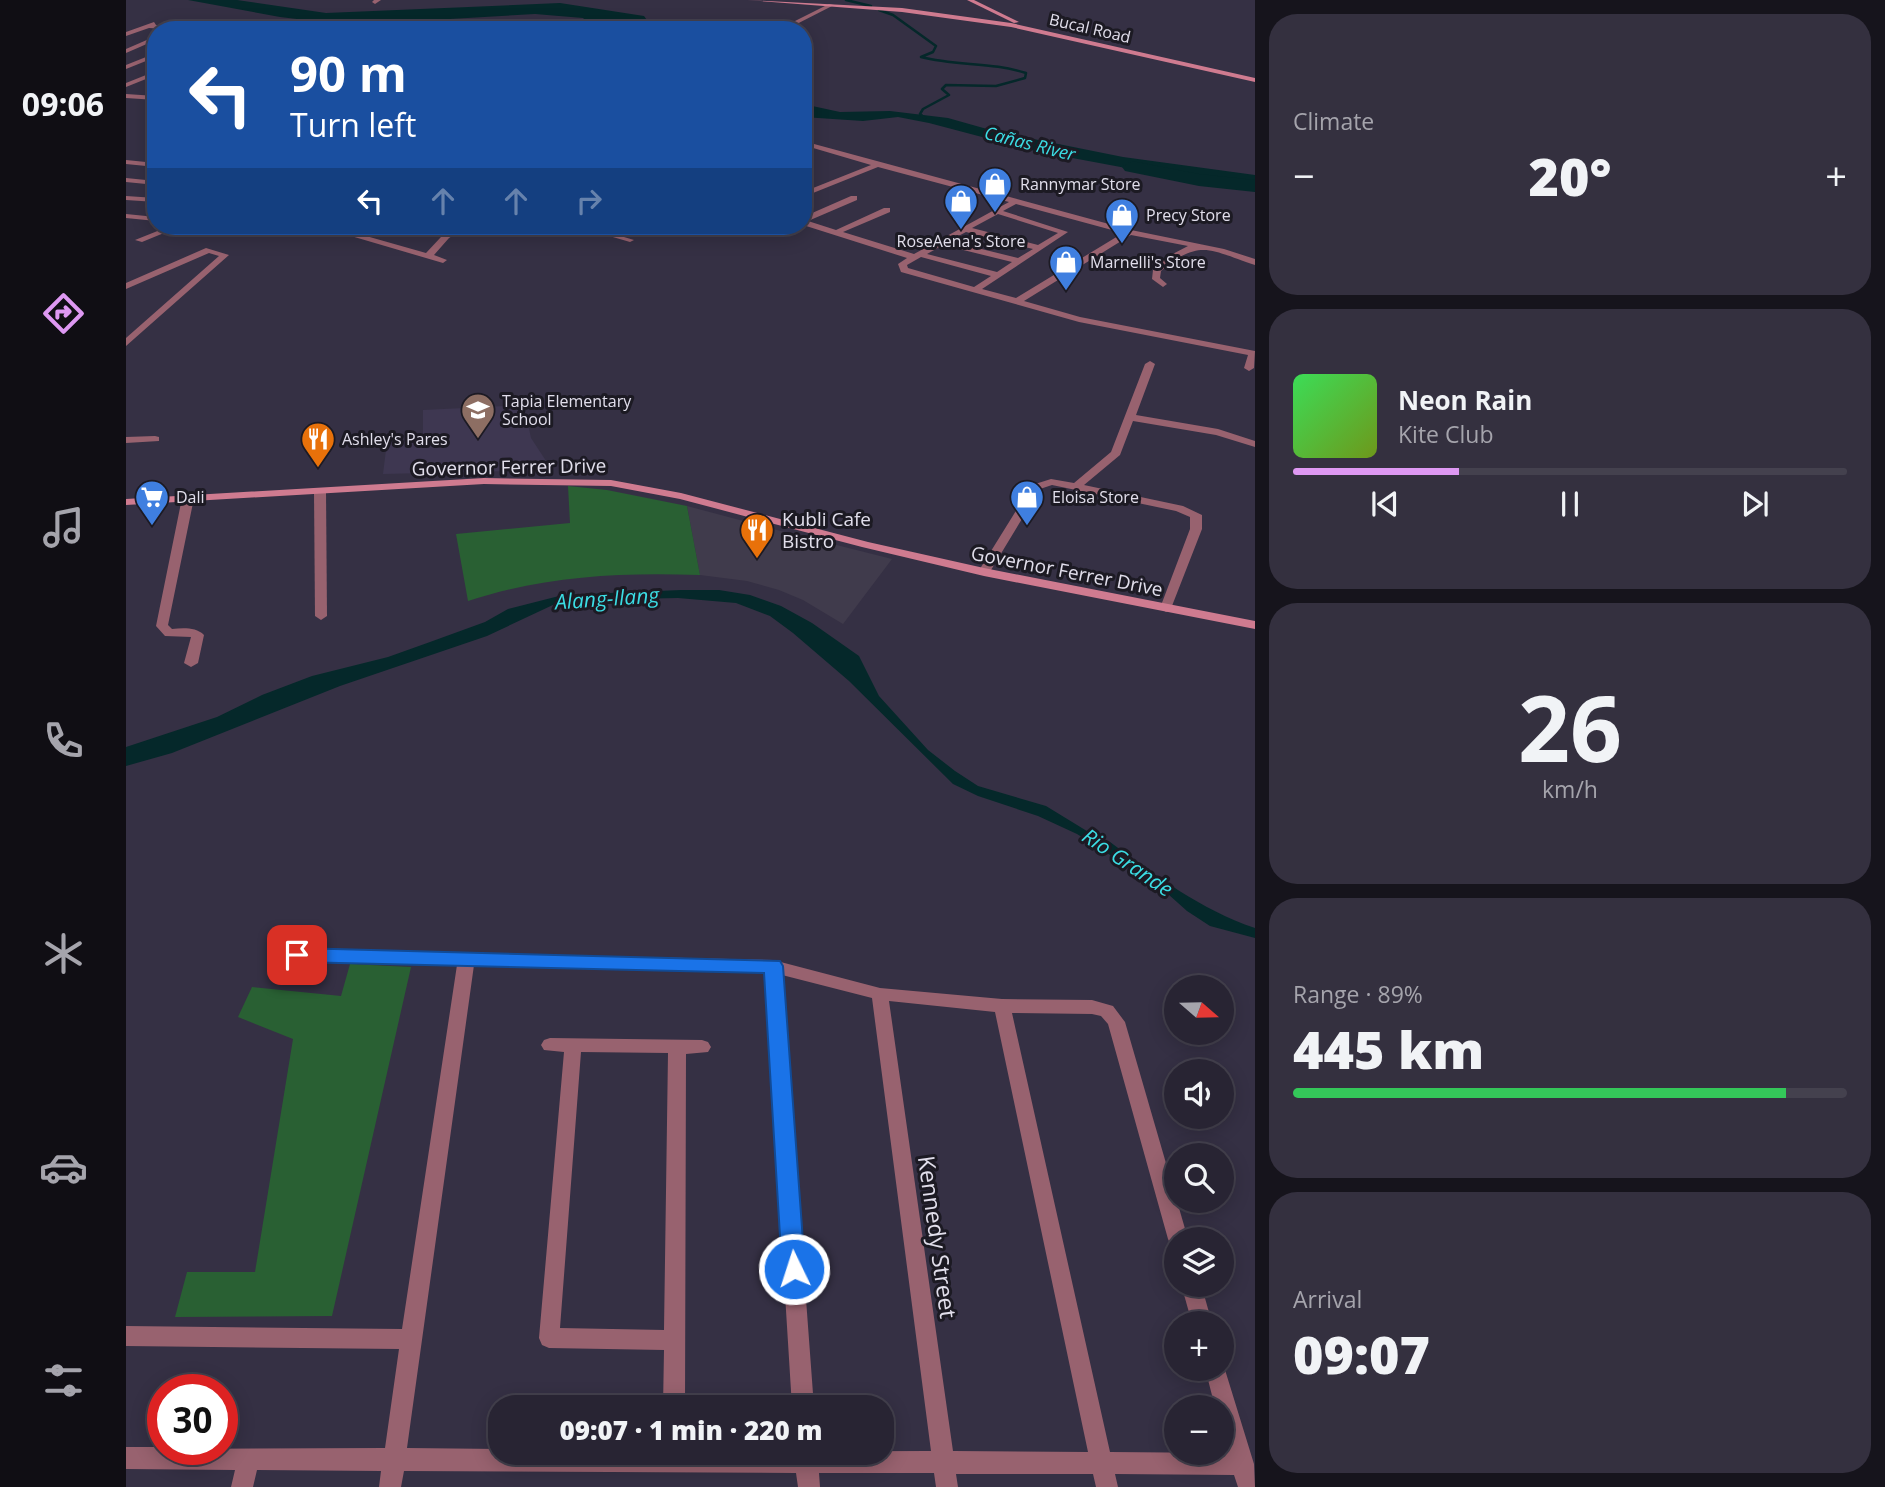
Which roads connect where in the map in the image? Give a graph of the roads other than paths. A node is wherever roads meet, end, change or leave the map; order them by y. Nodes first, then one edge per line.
1 (750, 0) edge
2 (970, 0) edge
3 (810, 3) junction
4 (831, 5) junction
5 (813, 13) junction
6 (797, 21) edge
7 (1011, 25) junction
8 (147, 26) edge
9 (126, 34) edge
10 (147, 42) edge
11 (126, 51) edge
12 (147, 59) edge
13 (126, 67) edge
14 (147, 77) edge
15 (1255, 80) edge
16 (126, 85) edge
17 (126, 96) edge
18 (147, 97) edge
19 (812, 146) edge
20 (126, 162) edge
21 (147, 163) edge
22 (877, 165) junction
23 (126, 180) edge
24 (147, 182) edge
25 (812, 191) edge
26 (126, 198) edge
27 (854, 198) dead end
28 (147, 200) edge
29 (1017, 200) junction
30 (887, 210) dead end
31 (996, 211) junction
32 (126, 216) edge
33 (812, 217) edge
34 (147, 218) edge
35 (1030, 222) junction
36 (812, 224) edge
37 (1021, 227) dead end
38 (964, 229) junction
39 (837, 232) junction
40 (1130, 232) junction
41 (1011, 233) dead end
42 (153, 235) edge
43 (355, 235) edge
44 (442, 235) edge
45 (622, 235) edge
46 (446, 236) joint
47 (626, 236) dead end
48 (126, 238) edge
49 (1001, 238) junction
50 (139, 240) junction
51 (942, 242) junction
52 (155, 243) dead end
53 (1197, 245) junction
54 (1040, 248) junction
55 (428, 256) junction
56 (917, 256) junction
57 (443, 260) dead end
58 (1019, 261) junction
59 (1255, 262) edge
60 (998, 275) junction
61 (1163, 284) dead end
62 (126, 286) edge
63 (975, 290) junction
64 (1016, 302) junction
65 (126, 343) edge
66 (1254, 354) edge
67 (1150, 364) dead end
68 (1249, 368) dead end
69 (1129, 417) junction
70 (155, 439) dead end
71 (126, 440) edge
72 (1255, 444) edge
73 (1076, 487) junction
74 (320, 491) junction
75 (188, 498) junction
76 (126, 502) edge
77 (984, 572) junction
78 (1166, 608) junction
79 (321, 616) dead end
80 (1255, 625) edge
81 (191, 663) dead end
82 (297, 955) dead end
83 (466, 960) junction
84 (773, 966) junction
85 (880, 994) junction
86 (1002, 1006) junction
87 (550, 1045) dead end
88 (573, 1045) junction
89 (677, 1046) junction
90 (702, 1047) dead end
91 (1175, 1227) edge
92 (126, 1336) edge
93 (411, 1339) junction
94 (675, 1340) junction
95 (1219, 1381) edge
96 (674, 1395) edge
97 (802, 1395) edge
98 (126, 1458) edge
99 (248, 1459) junction
100 (488, 1459) edge
101 (394, 1460) junction
102 (894, 1460) edge
103 (943, 1462) junction
104 (1102, 1464) junction
105 (1243, 1464) junction
106 (808, 1465) edge
107 (242, 1487) edge
108 (390, 1487) edge
109 (809, 1487) edge
110 (947, 1487) edge
111 (1107, 1487) edge
112 (1250, 1487) edge

1 - 3 street, Bucal Road
2 - 7 street
3 - 4 street, Bucal Road
3 - 5 street
4 - 5 street
4 - 7 street, Bucal Road
5 - 6 street
7 - 15 street, Bucal Road
8 - 9 street
10 - 11 street
12 - 13 street
14 - 16 street
17 - 18 street
19 - 22 street
20 - 21 street
22 - 25 street
22 - 29 street
23 - 24 street
26 - 28 street
27 - 33 street
29 - 31 street
29 - 40 street
30 - 39 street
31 - 35 street
31 - 38 street
32 - 34 street
35 - 37 street
35 - 54 street
36 - 39 street
38 - 49 street
38 - 51 street
39 - 56 street
40 - 53 street
40 - 64 street
41 - 49 street
42 - 50 street
43 - 55 street
44 - 46 street
45 - 47 street
46 - 55 street
48 - 50 street
49 - 54 street
50 - 52 street
51 - 56 street
51 - 58 street
53 - 59 street
53 - 61 street
54 - 58 street
55 - 57 street
56 - 60 street
56 - 63 street
58 - 60 street
60 - 63 street
62 - 65 street
63 - 64 street
64 - 66 street
66 - 68 street
67 - 69 street
69 - 72 street
69 - 73 street
70 - 71 street
73 - 77 street
73 - 78 street
74 - 75 street, Governor Ferrer Drive
74 - 77 street, Governor Ferrer Drive
74 - 79 street
75 - 76 street, Governor Ferrer Drive
75 - 81 street
77 - 78 street, Governor Ferrer Drive
78 - 80 street, Governor Ferrer Drive
82 - 83 street
83 - 84 street
83 - 93 street
84 - 85 street
84 - 97 street
85 - 86 street
85 - 103 street, Kennedy Street
86 - 91 street
86 - 104 street
87 - 88 street
88 - 89 street
88 - 94 street
89 - 90 street
89 - 94 street
92 - 93 street
93 - 101 street
94 - 96 street
95 - 105 street
98 - 99 street
99 - 101 street
99 - 107 street
100 - 101 street
101 - 108 street
102 - 103 street
103 - 104 street
103 - 110 street, Kennedy Street
104 - 105 street
104 - 111 street
105 - 112 street
106 - 109 street

